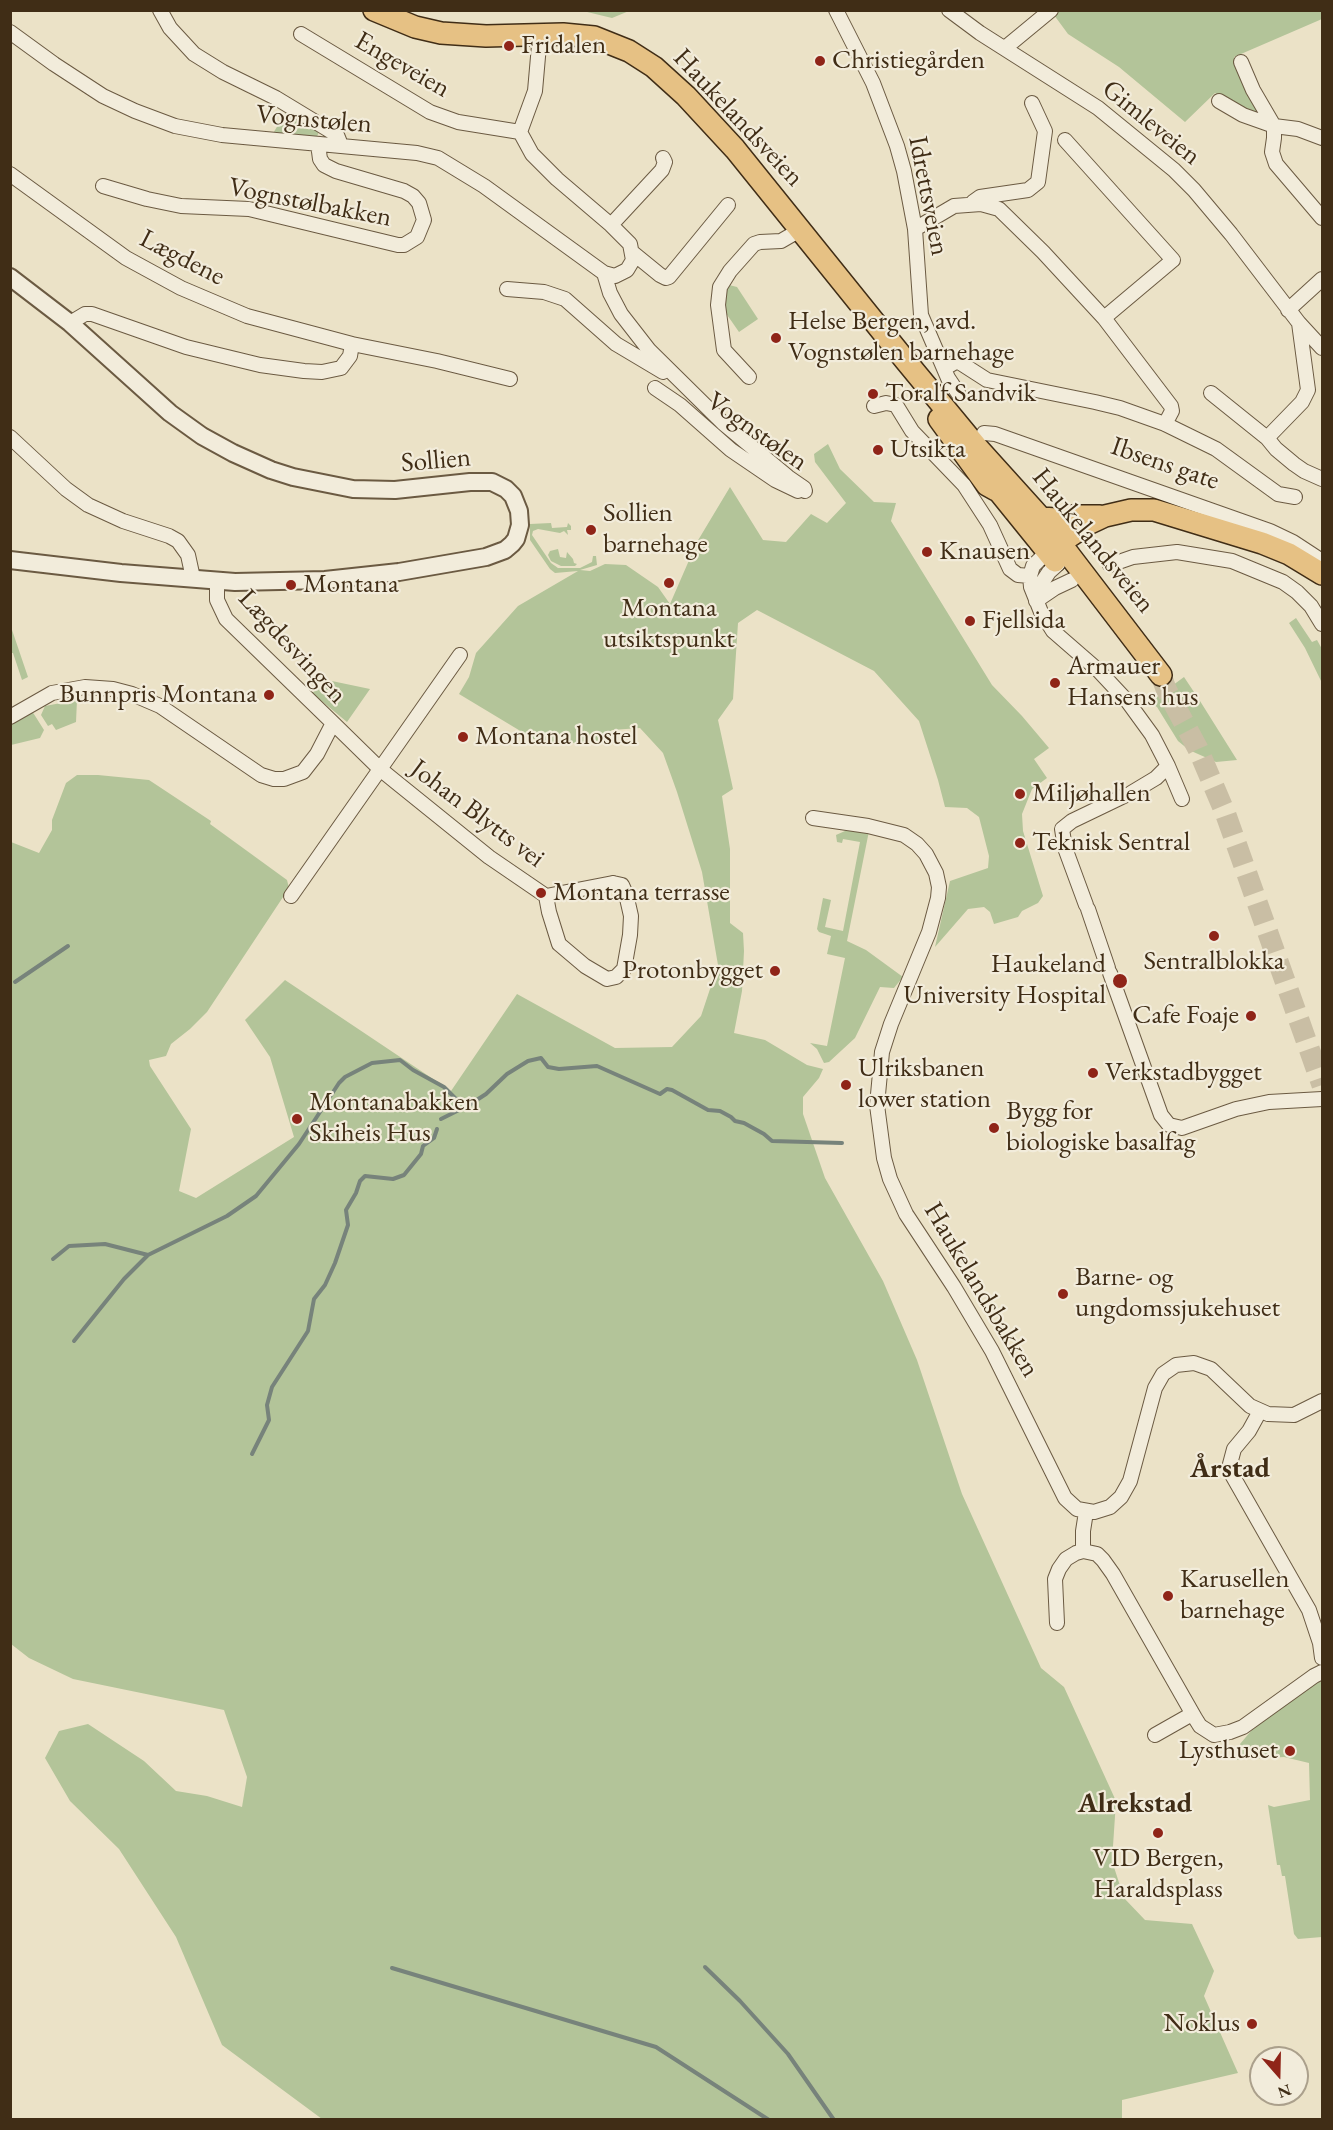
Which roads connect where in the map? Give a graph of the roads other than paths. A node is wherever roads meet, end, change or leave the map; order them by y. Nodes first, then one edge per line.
1 (160, 10) edge
2 (374, 10) edge
3 (836, 10) edge
4 (949, 10) edge
5 (1051, 10) edge
6 (10, 32) edge
7 (301, 34) dead end
8 (540, 34) junction
9 (1005, 48) junction
10 (1241, 62) dead end
11 (1219, 101) dead end
12 (1032, 103) dead end
13 (1274, 126) junction
14 (520, 132) junction
15 (1323, 138) edge
16 (1065, 140) dead end
17 (318, 144) junction
18 (341, 145) junction
19 (663, 158) dead end
20 (10, 174) edge
21 (103, 186) dead end
22 (971, 204) junction
23 (728, 205) dead end
24 (1323, 219) edge
25 (611, 225) junction
26 (915, 229) junction
27 (800, 230) junction
28 (633, 253) junction
29 (604, 273) junction
30 (10, 278) edge
31 (1323, 279) edge
32 (507, 289) dead end
33 (1288, 310) junction
34 (1104, 318) junction
35 (70, 323) junction
36 (1299, 323) junction
37 (352, 344) junction
38 (1323, 348) edge
39 (945, 368) junction
40 (674, 374) junction
41 (749, 378) dead end
42 (920, 378) junction
43 (510, 379) dead end
44 (655, 388) dead end
45 (958, 393) dead end
46 (1211, 393) dead end
47 (874, 406) dead end
48 (1166, 424) junction
49 (10, 437) edge
50 (1267, 438) junction
51 (977, 439) junction
52 (1323, 479) edge
53 (1300, 488) junction
54 (1000, 493) junction
55 (1105, 516) junction
56 (1041, 519) junction
57 (1187, 521) junction
58 (1062, 559) junction
59 (10, 560) edge
60 (1323, 561) edge
61 (1110, 565) dead end
62 (1322, 573) edge
63 (1030, 576) junction
64 (193, 578) junction
65 (217, 580) junction
66 (1036, 601) junction
67 (1323, 624) edge
68 (460, 655) dead end
69 (1158, 677) tunnel mouth
70 (10, 717) edge
71 (333, 723) junction
72 (1168, 766) junction
73 (380, 769) junction
74 (1182, 799) dead end
75 (813, 819) dead end
76 (291, 896) dead end
77 (546, 896) junction
78 (1323, 1099) edge
79 (1323, 1401) edge
80 (1260, 1411) junction
81 (1086, 1512) junction
82 (1083, 1551) junction
83 (1057, 1623) dead end
84 (1323, 1658) edge
85 (1323, 1672) edge
86 (1192, 1714) junction
87 (1155, 1735) dead end

1 - 18 street
2 - 8 main road, Haukelandsveien
3 - 26 street, Idrettsveien
4 - 9 street, Gimleveien
5 - 9 street
6 - 17 street, Vognstølen
7 - 14 street, Engeveien
8 - 14 street
8 - 27 main road, Haukelandsveien
9 - 33 street, Gimleveien
10 - 13 street
11 - 13 street
12 - 22 street
13 - 15 street
13 - 24 street
14 - 25 street
16 - 34 street
17 - 18 street, Vognstølen
17 - 21 street, Vognstølbakken
18 - 29 street, Vognstølen
19 - 25 street
20 - 37 street, Lægdene
22 - 26 street
22 - 34 street
23 - 28 street
25 - 28 street
26 - 39 street, Idrettsveien
27 - 41 street, Haukelandsveien
27 - 42 main road, Haukelandsveien
28 - 29 street
29 - 40 street, Vognstølen
30 - 35 street, Sollien
31 - 33 street
32 - 40 street, Vognstølen
33 - 36 street, Gimleveien
34 - 48 street
35 - 37 street
35 - 65 street, Sollien
36 - 38 street, Gimleveien
36 - 50 street
37 - 43 street, Lægdene
39 - 45 street, Idrettsveien
39 - 48 street
40 - 44 street, Vognstølen
42 - 51 main road, Haukelandsveien
42 - 54 main road, Haukelandsveien
46 - 50 street
47 - 63 street
48 - 53 street
49 - 64 street
50 - 53 street
51 - 54 main road, Haukelandsveien
51 - 56 main road, Haukelandsveien
51 - 60 street, Ibsens gate
52 - 53 street
54 - 58 main road, Haukelandsveien
55 - 56 main road
55 - 57 main road, Ibsens gate
55 - 58 main road, Ibsens gate
56 - 58 main road, Haukelandsveien
57 - 58 main road, Ibsens gate
57 - 62 main road, Ibsens gate
58 - 63 street, Haukelandsveien
58 - 66 street, Haukelandsveien
58 - 66 street, Haukelandsveien
58 - 69 main road, Haukelandsveien
59 - 64 street, Sollien
61 - 67 street
63 - 66 street
64 - 65 street, Sollien
65 - 71 street, Lægdesvingen
66 - 72 street
68 - 73 street, Johan Blytts vei
70 - 71 street, Lægdesvingen
71 - 73 street, Johan Blytts vei
72 - 74 street
72 - 78 street
73 - 76 street, Johan Blytts vei
73 - 77 street, Johan Blytts vei
75 - 81 street, Haukelandsbakken
77 - 77 street, Johan Blytts vei
79 - 80 street
80 - 81 street
80 - 84 street
81 - 82 street
82 - 83 street
82 - 86 street
85 - 86 street
86 - 87 street

